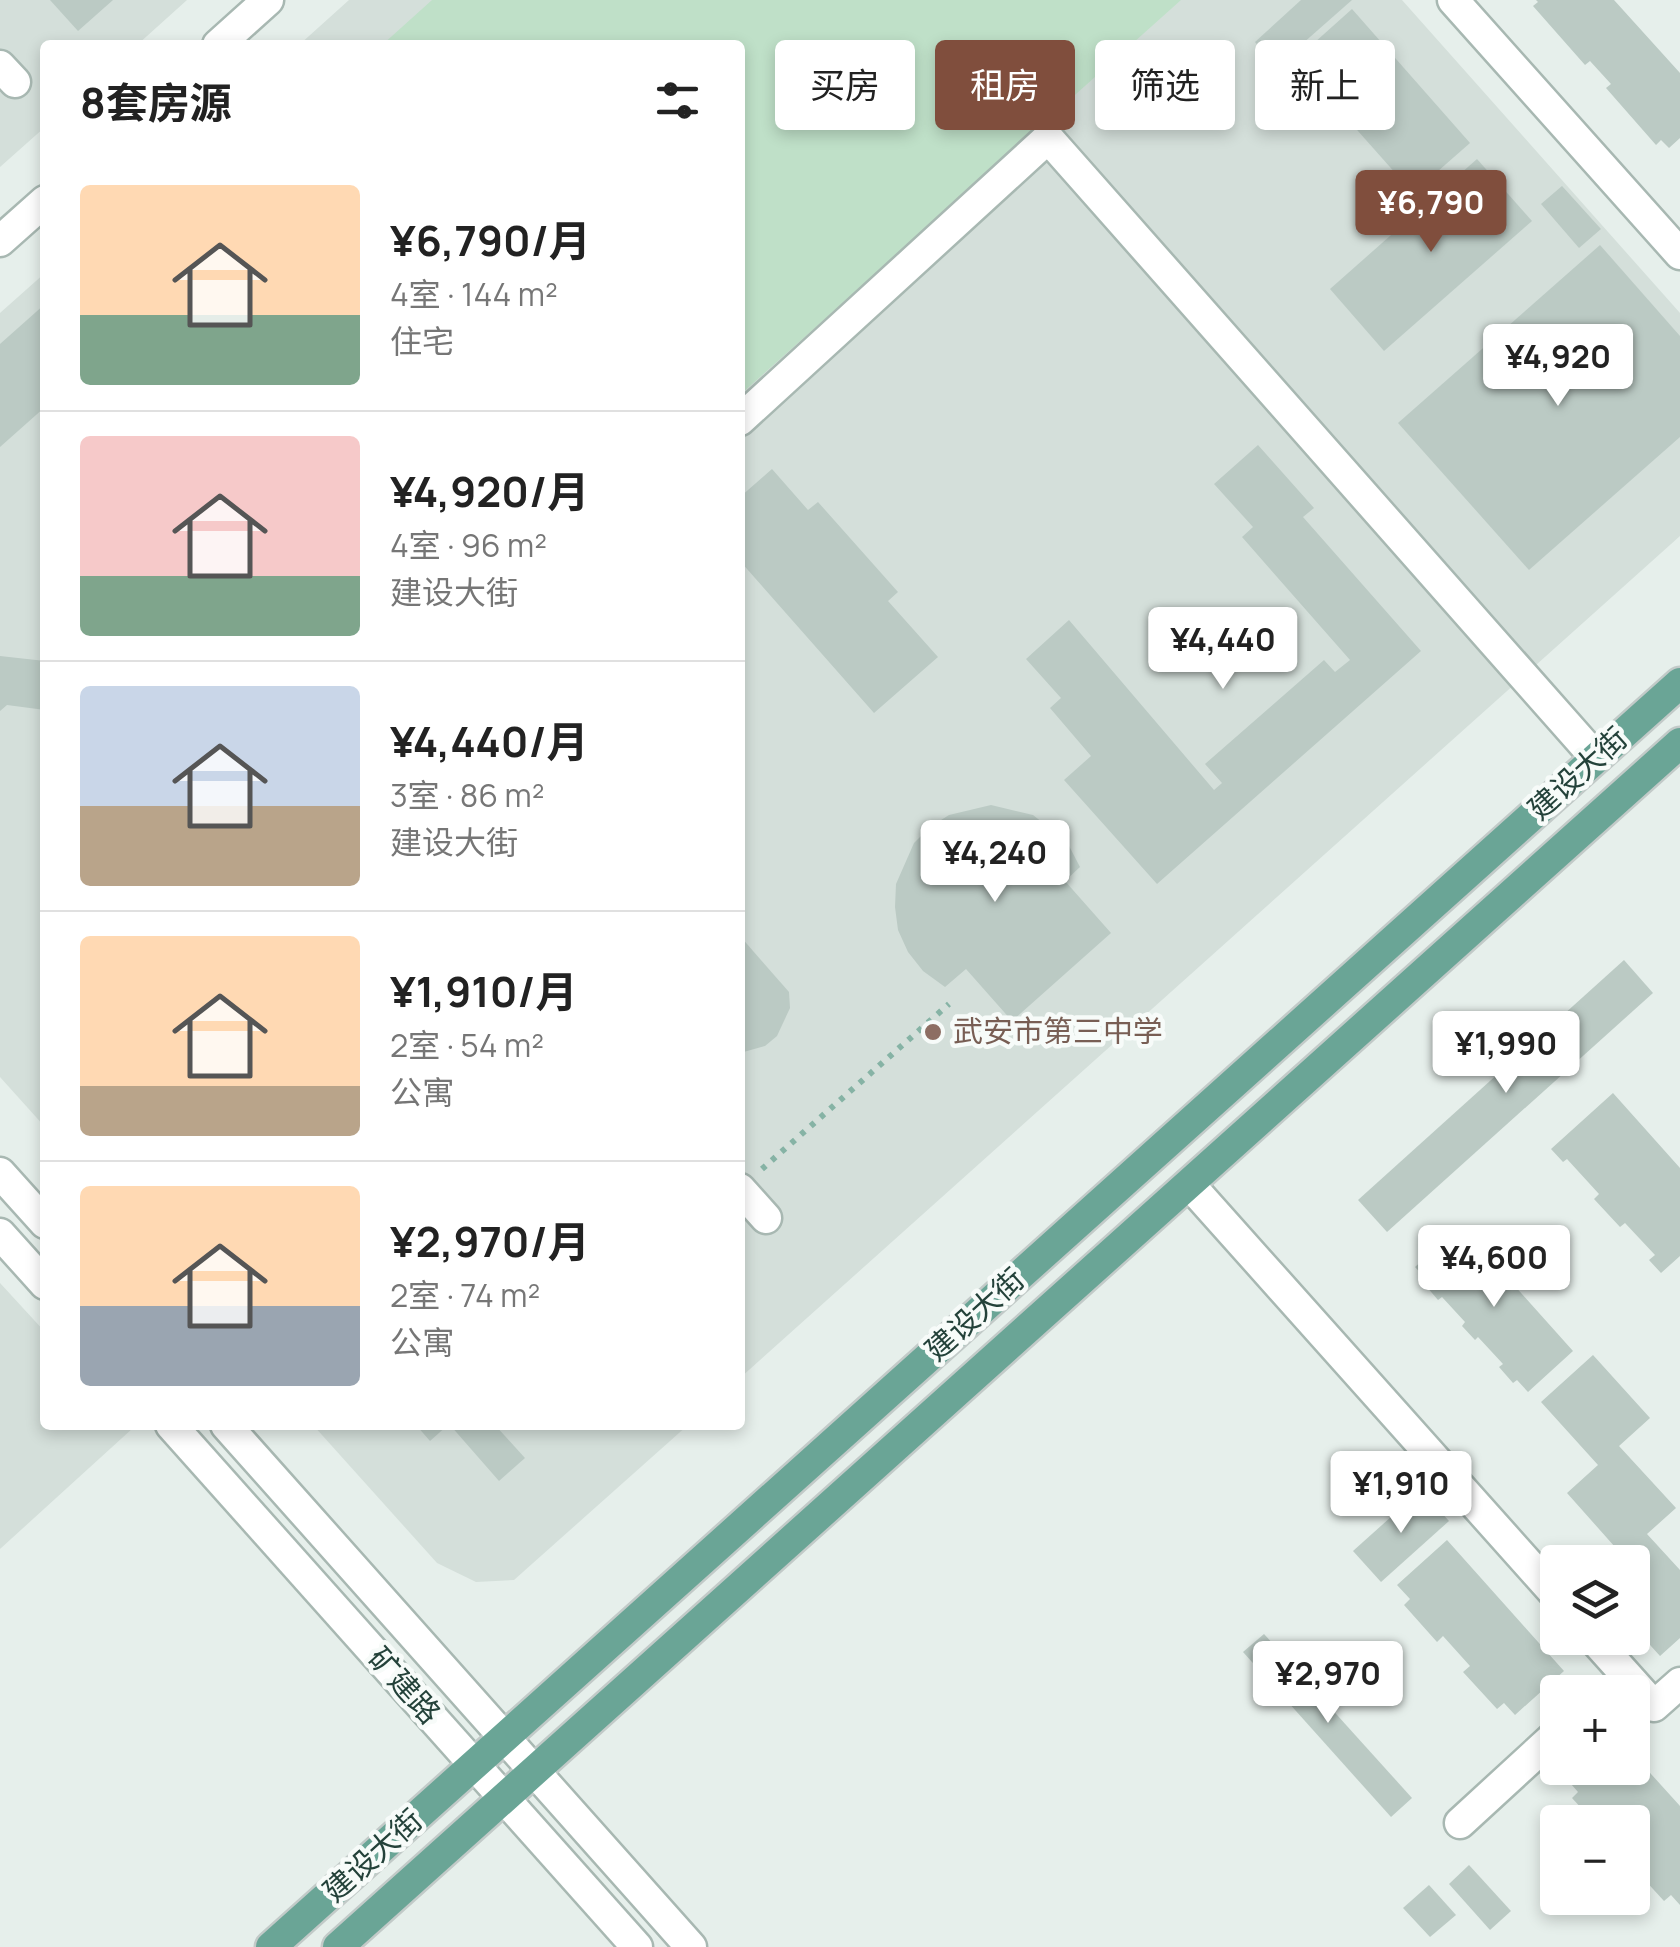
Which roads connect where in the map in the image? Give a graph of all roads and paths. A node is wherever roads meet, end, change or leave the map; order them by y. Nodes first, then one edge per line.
1 (268, 0) edge
2 (1453, 0) edge
3 (224, 40) edge
4 (40, 205) edge
5 (0, 241) edge
6 (1680, 254) edge
7 (745, 415) edge
8 (1680, 683) edge
9 (1680, 743) edge
10 (1596, 758) junction
11 (948, 1004) dead end
12 (0, 1173) edge
13 (748, 1182) edge
14 (1189, 1184) junction
15 (40, 1218) edge
16 (766, 1218) dead end
17 (0, 1234) edge
18 (40, 1278) edge
19 (175, 1430) edge
20 (230, 1430) edge
21 (1540, 1578) edge
22 (1680, 1683) edge
23 (1650, 1704) edge
24 (505, 1737) junction
25 (1540, 1750) edge
26 (474, 1764) junction
27 (534, 1771) junction
28 (504, 1798) junction
29 (1460, 1823) dead end
30 (271, 1947) edge
31 (338, 1947) edge
32 (637, 1947) edge
33 (692, 1947) edge

1 - 3 street
2 - 6 street
4 - 5 street
7 - 10 street
8 - 10 main road, 建设大街
9 - 14 main road, 建设大街
10 - 24 main road, 建设大街
11 - 13 path
12 - 15 street
13 - 16 street
14 - 21 street
14 - 27 main road, 建设大街
17 - 18 street
19 - 26 street, 矿建路
20 - 24 street, 矿建路
22 - 23 street
24 - 26 main road, 建设大街
24 - 27 street, 矿建路
25 - 29 street
26 - 28 street, 矿建路
26 - 30 main road, 建设大街
27 - 28 main road, 建设大街
27 - 33 street, 矿建路
28 - 31 main road, 建设大街
28 - 32 street, 矿建路

